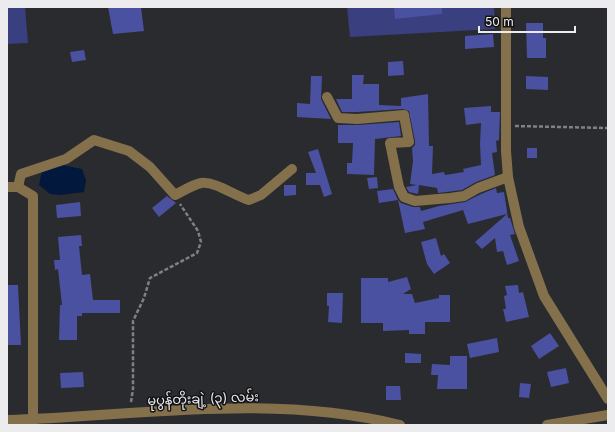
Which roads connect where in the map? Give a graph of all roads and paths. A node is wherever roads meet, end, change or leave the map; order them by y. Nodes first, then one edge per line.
1 (506, 7) edge
2 (327, 97) dead end
3 (507, 126) junction
4 (608, 128) edge
5 (292, 169) dead end
6 (508, 177) junction
7 (18, 186) junction
8 (7, 187) edge
9 (175, 195) junction
10 (608, 399) edge
11 (129, 413) junction
12 (608, 415) edge
13 (7, 420) edge
14 (33, 422) edge
15 (400, 425) edge
16 (547, 425) edge

1 - 3 street
2 - 6 street
3 - 4 path
3 - 6 street
5 - 9 street
6 - 10 street
7 - 8 street
7 - 9 street
7 - 14 street
9 - 11 path
11 - 14 street, မုပွန်တိုးချဲ့ (၃) လမ်း
11 - 15 street, မုပွန်တိုးချဲ့ (၃) လမ်း
12 - 16 street
13 - 14 street, မုပွန်တိုးချဲ့ (၃) လမ်း

